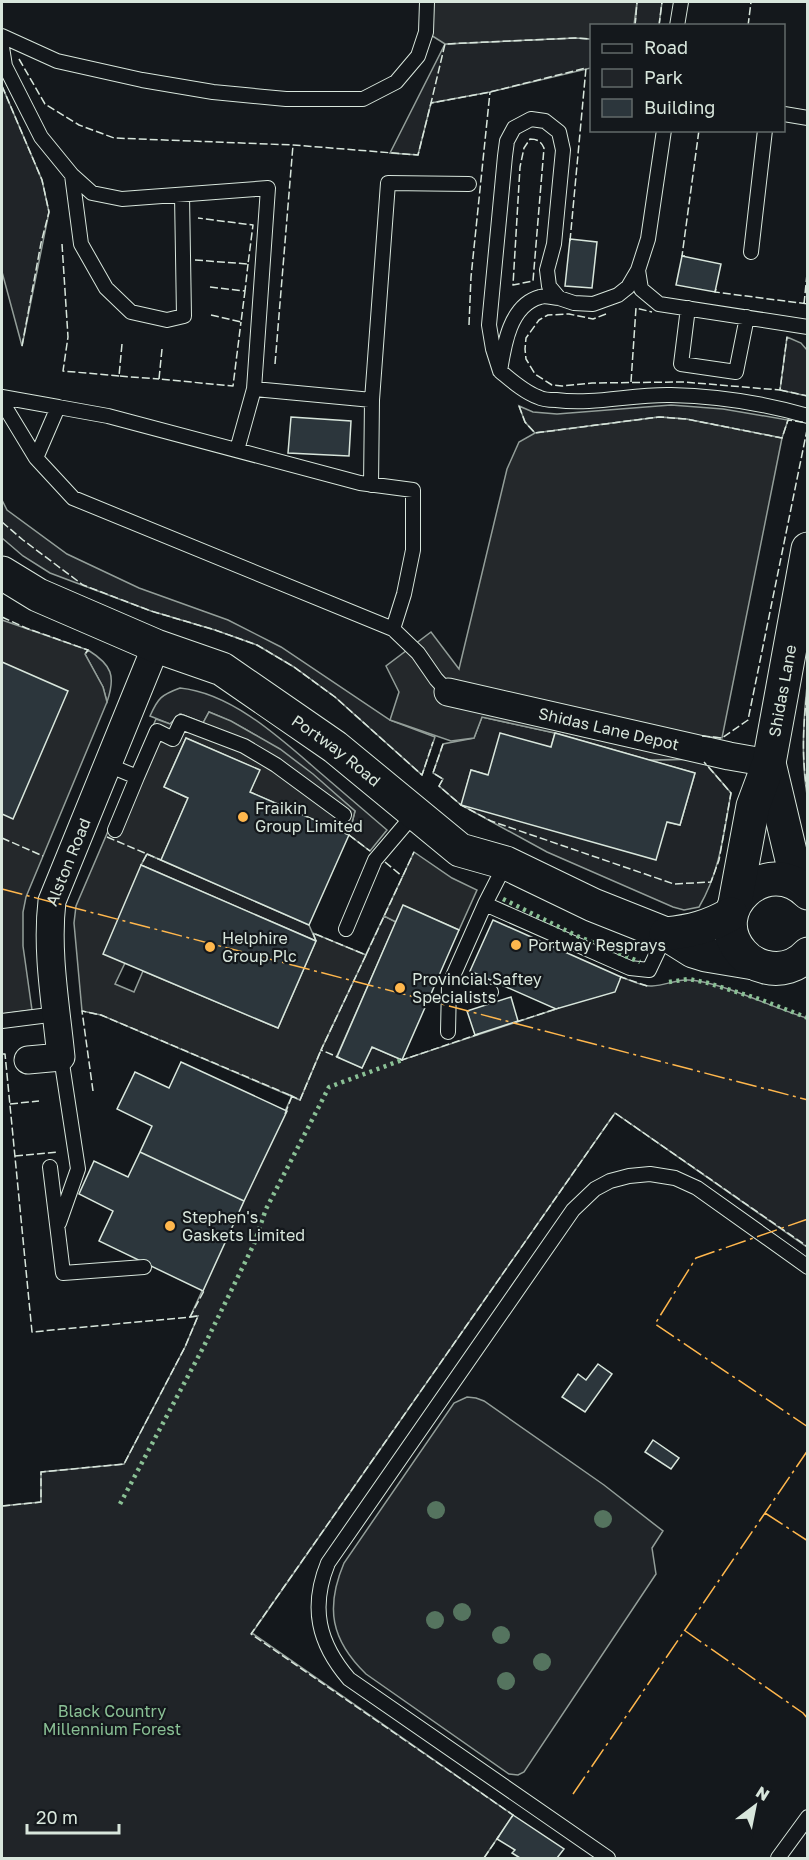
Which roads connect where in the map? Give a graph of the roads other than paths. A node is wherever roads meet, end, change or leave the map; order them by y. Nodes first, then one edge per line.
1 (427, 2) edge
2 (681, 2) edge
3 (677, 24) edge
4 (2, 36) edge
5 (2, 48) edge
6 (785, 114) edge
7 (807, 118) edge
8 (664, 132) edge
9 (765, 132) edge
10 (72, 176) junction
11 (469, 184) dead end
12 (182, 195) junction
13 (751, 252) dead end
14 (638, 270) junction
15 (559, 298) junction
16 (688, 308) junction
17 (747, 317) junction
18 (807, 327) edge
19 (500, 371) junction
20 (254, 389) junction
21 (2, 397) edge
22 (372, 400) junction
23 (2, 402) edge
24 (58, 407) junction
25 (807, 416) edge
26 (237, 450) junction
27 (36, 458) junction
28 (371, 485) junction
29 (807, 549) edge
30 (2, 573) edge
31 (803, 591) edge
32 (393, 629) junction
33 (156, 646) junction
34 (448, 692) joint
35 (770, 763) junction
36 (108, 765) junction
37 (137, 777) junction
38 (415, 813) junction
39 (344, 815) dead end
40 (115, 830) dead end
41 (506, 863) junction
42 (805, 891) edge
43 (485, 904) junction
44 (733, 908) junction
45 (345, 929) dead end
46 (666, 934) junction
47 (754, 963) junction
48 (802, 963) edge
49 (449, 985) junction
50 (491, 992) dead end
51 (57, 1014) junction
52 (2, 1021) edge
53 (448, 1032) dead end
54 (61, 1057) junction
55 (28, 1060) dead end
56 (50, 1167) dead end
57 (57, 1228) junction
58 (144, 1267) dead end
59 (807, 1268) edge
60 (807, 1817) edge
61 (608, 1858) edge
62 (778, 1858) edge

1 - 4 lane
2 - 3 lane
5 - 10 lane
6 - 7 lane
8 - 14 lane
9 - 13 lane
10 - 12 lane
10 - 12 lane
11 - 22 lane
12 - 20 lane
14 - 15 lane
14 - 16 lane
15 - 19 lane
15 - 19 lane
16 - 17 lane
16 - 17 lane
17 - 18 lane
19 - 25 lane
20 - 22 lane
20 - 26 lane
21 - 24 lane
22 - 28 lane
23 - 27 lane
24 - 26 lane
24 - 27 lane
26 - 28 lane
27 - 32 lane
28 - 32 lane
29 - 31 street, Shidas Lane
30 - 33 street, Portway Road
31 - 35 street, Shidas Lane
32 - 34 lane
33 - 36 street, Alston Road
33 - 38 street, Portway Road
34 - 35 street, Shidas Lane Depot
35 - 42 street, Shidas Lane
35 - 44 street, Shidas Lane
36 - 37 lane
36 - 51 street, Alston Road
37 - 39 lane
37 - 40 lane
38 - 41 street, Portway Road
38 - 45 lane
41 - 43 lane
41 - 46 street, Portway Road
42 - 44 street, Portway Road
43 - 46 lane
43 - 49 lane
44 - 46 street, Portway Road
44 - 47 street
46 - 47 street, Portway Road
47 - 48 street, Portway Road
49 - 50 lane
49 - 53 lane
51 - 52 lane
51 - 54 street, Alston Road
54 - 55 street
54 - 57 lane
56 - 57 lane
57 - 58 lane
59 - 61 lane
60 - 62 lane

